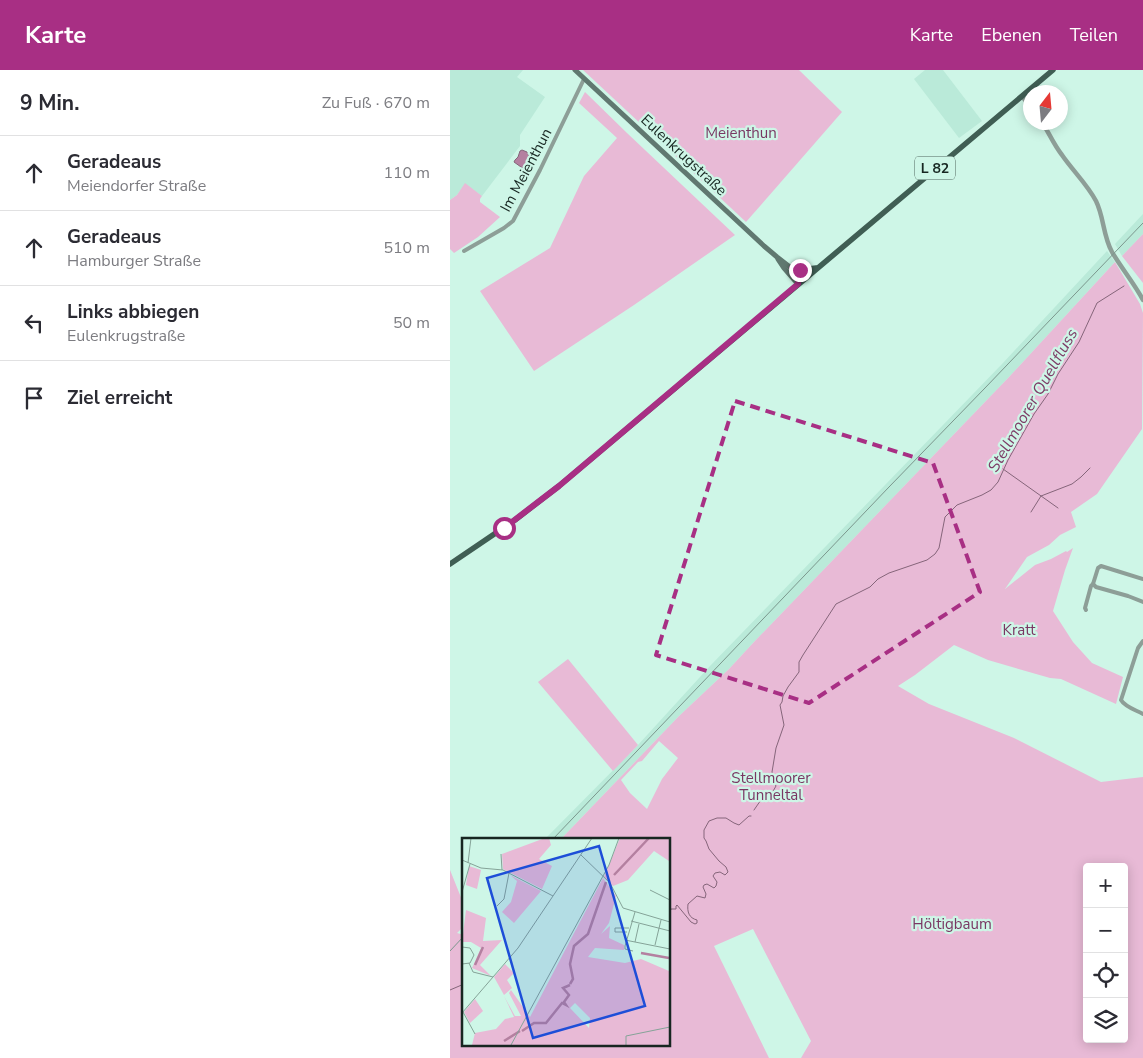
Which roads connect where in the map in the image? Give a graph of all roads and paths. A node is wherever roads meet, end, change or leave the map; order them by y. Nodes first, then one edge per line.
1 (575, 70) edge
2 (1053, 70) edge
3 (584, 79) junction
4 (1022, 96) joint
5 (1047, 130) edge
6 (464, 251) dead end
7 (777, 257) junction
8 (818, 267) junction
9 (792, 268) junction
10 (798, 284) junction
11 (1143, 300) edge
12 (450, 564) edge
13 (1143, 579) edge
14 (1093, 584) junction
15 (1143, 602) edge
16 (1086, 610) dead end
17 (1143, 642) edge
18 (1138, 648) junction
19 (1143, 651) edge
20 (1143, 714) edge

1 - 3 main road, Eulenkrugstraße
2 - 4 main road, L 82
3 - 6 street, Im Meienthun
3 - 7 main road, Eulenkrugstraße
4 - 8 main road, L 82
5 - 11 street
7 - 9 main road, Eulenkrugstraße
7 - 10 main road, Eulenkrugstraße
8 - 9 main road
8 - 10 main road, L 82
9 - 10 main road
10 - 12 main road, L 82
13 - 14 street
14 - 15 street
14 - 16 street
17 - 18 street
18 - 19 street
18 - 20 street

